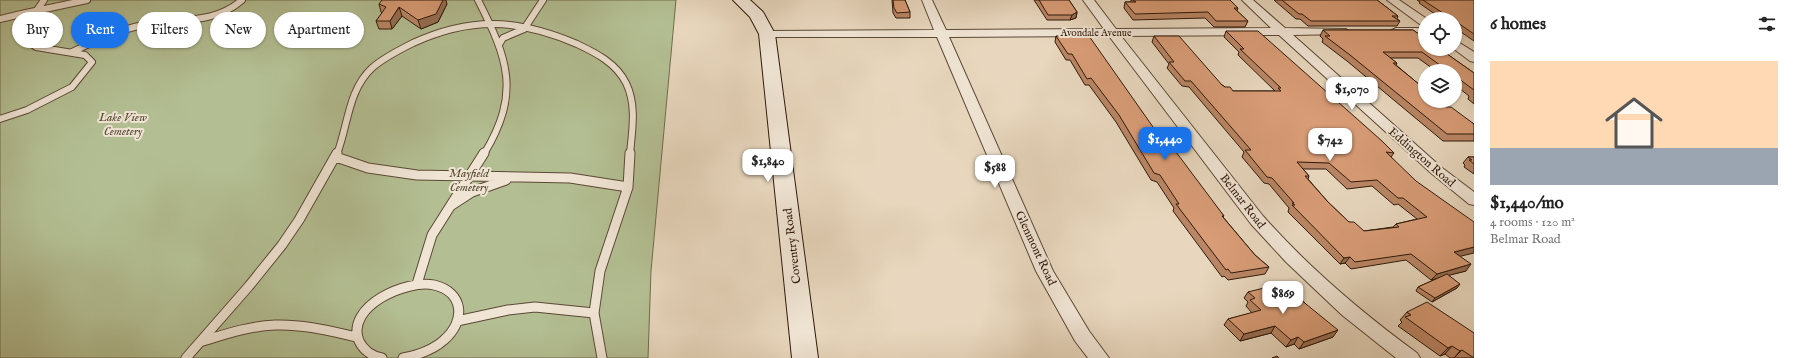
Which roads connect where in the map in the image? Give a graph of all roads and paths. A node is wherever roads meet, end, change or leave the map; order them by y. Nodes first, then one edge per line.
1 (44, 0) edge
2 (87, 0) edge
3 (242, 0) edge
4 (478, 0) edge
5 (543, 0) edge
6 (741, 0) edge
7 (927, 0) edge
8 (1088, 0) edge
9 (1247, 0) edge
10 (1392, 0) edge
11 (37, 10) junction
12 (29, 12) edge
13 (12, 16) edge
14 (1418, 18) edge
15 (0, 19) edge
16 (489, 22) junction
17 (524, 29) junction
18 (1282, 31) junction
19 (1352, 31) edge
20 (1384, 31) edge
21 (1418, 31) edge
22 (941, 32) junction
23 (1114, 32) junction
24 (767, 34) junction
25 (500, 44) junction
26 (43, 48) edge
27 (1462, 49) edge
28 (72, 52) junction
29 (1474, 58) edge
30 (0, 119) edge
31 (336, 158) junction
32 (469, 177) junction
33 (520, 177) junction
34 (628, 187) junction
35 (1474, 200) edge
36 (448, 208) junction
37 (417, 284) junction
38 (594, 312) junction
39 (457, 321) junction
40 (357, 337) junction
41 (203, 341) junction
42 (186, 358) edge
43 (382, 358) edge
44 (404, 358) edge
45 (602, 358) edge
46 (805, 358) edge
47 (1099, 358) edge
48 (1410, 358) edge

1 - 11 lane
2 - 11 lane
3 - 28 lane
4 - 16 lane
5 - 17 lane
6 - 24 street, Coventry Road
7 - 22 street, Glenmont Road
8 - 23 street, Belmar Road
9 - 18 street, Eddington Road
10 - 14 street
11 - 12 lane
13 - 15 lane
16 - 17 lane
16 - 25 lane
16 - 31 lane
17 - 25 lane
17 - 34 lane
18 - 19 street, Avondale Avenue
18 - 23 street, Avondale Avenue
18 - 35 street, Eddington Road
20 - 21 street
22 - 23 street, Avondale Avenue
22 - 24 street, Avondale Avenue
22 - 47 street, Glenmont Road
23 - 48 street, Belmar Road
24 - 46 street, Coventry Road
25 - 32 lane
26 - 28 lane
27 - 29 street
28 - 30 lane
31 - 32 lane
31 - 41 lane
32 - 33 lane
32 - 36 lane
33 - 34 lane
33 - 36 lane
34 - 38 lane
36 - 37 lane
37 - 39 lane
37 - 40 lane
38 - 39 lane
38 - 45 lane
39 - 44 lane
40 - 41 lane
40 - 43 lane
41 - 42 lane

